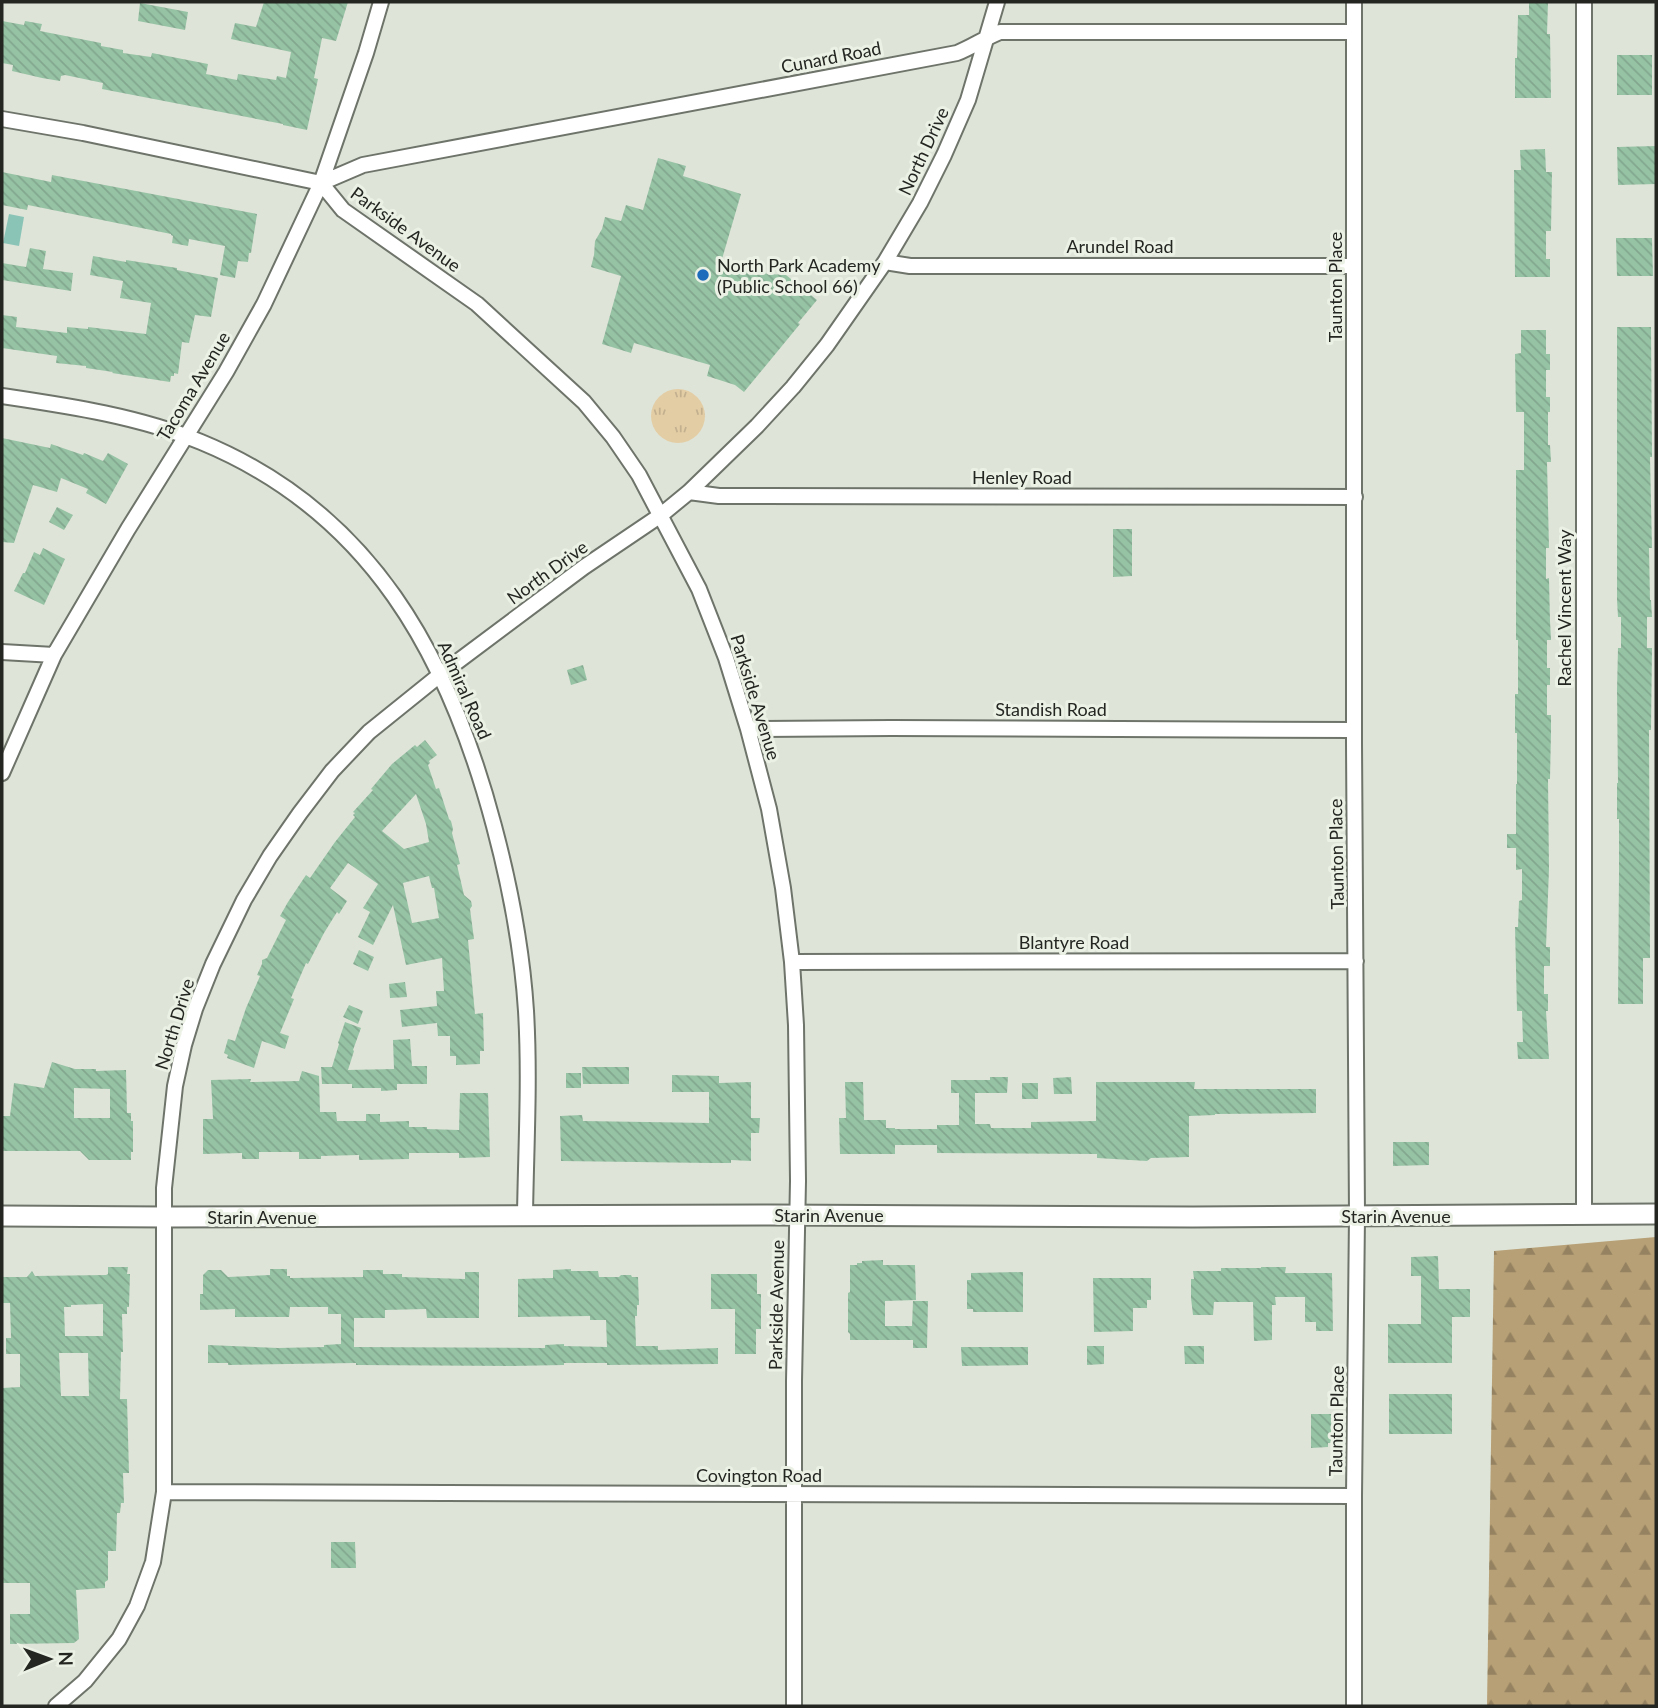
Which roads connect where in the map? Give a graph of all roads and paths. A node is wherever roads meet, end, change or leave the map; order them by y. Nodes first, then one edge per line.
1 (381, 2) edge
2 (997, 2) edge
3 (1354, 2) edge
4 (1584, 2) edge
5 (1354, 32) junction
6 (987, 37) junction
7 (2, 119) edge
8 (321, 183) junction
9 (886, 262) junction
10 (1354, 266) junction
11 (2, 397) edge
12 (186, 436) junction
13 (689, 492) junction
14 (1355, 497) junction
15 (661, 515) junction
16 (2, 652) edge
17 (54, 655) junction
18 (441, 674) junction
19 (748, 729) junction
20 (1354, 730) junction
21 (2, 773) edge
22 (1356, 961) junction
23 (792, 962) junction
24 (1584, 1214) junction
25 (1656, 1214) edge
26 (525, 1215) junction
27 (797, 1215) junction
28 (2, 1216) edge
29 (1357, 1216) junction
30 (165, 1217) junction
31 (164, 1492) junction
32 (794, 1494) junction
33 (1354, 1496) junction
34 (56, 1706) edge
35 (794, 1706) edge
36 (1354, 1706) edge

1 - 8 street, Tacoma Avenue
2 - 6 street, North Drive
3 - 5 street, Taunton Place
4 - 24 street, Rachel Vincent Way
5 - 6 street, Cunard Road
5 - 10 street, Taunton Place
6 - 8 street, Cunard Road
6 - 9 street, North Drive
7 - 8 street
8 - 12 street, Tacoma Avenue
8 - 15 street, Parkside Avenue
9 - 10 street, Arundel Road
9 - 13 street, North Drive
10 - 14 street, Taunton Place
11 - 12 street, Admiral Road
12 - 17 street, Tacoma Avenue
12 - 18 street, Admiral Road
13 - 14 street, Henley Road
13 - 15 street, North Drive
14 - 20 street, Taunton Place
15 - 18 street, North Drive
15 - 19 street, Parkside Avenue
16 - 17 street
17 - 21 street, Tacoma Avenue
18 - 26 street, Admiral Road
18 - 30 street, North Drive
19 - 20 street, Standish Road
19 - 23 street, Parkside Avenue
20 - 22 street, Taunton Place
22 - 23 street, Blantyre Road
22 - 29 street, Taunton Place
23 - 27 street, Parkside Avenue
24 - 25 street, Starin Avenue
24 - 29 street, Starin Avenue
26 - 27 street, Starin Avenue
26 - 30 street, Starin Avenue
27 - 29 street, Starin Avenue
27 - 32 street, Parkside Avenue
28 - 30 street, Starin Avenue
29 - 33 street, Taunton Place
30 - 31 street, North Drive
31 - 32 street, Covington Road
31 - 34 street, North Drive
32 - 33 street, Covington Road
32 - 35 street, Parkside Avenue
33 - 36 street, Taunton Place

